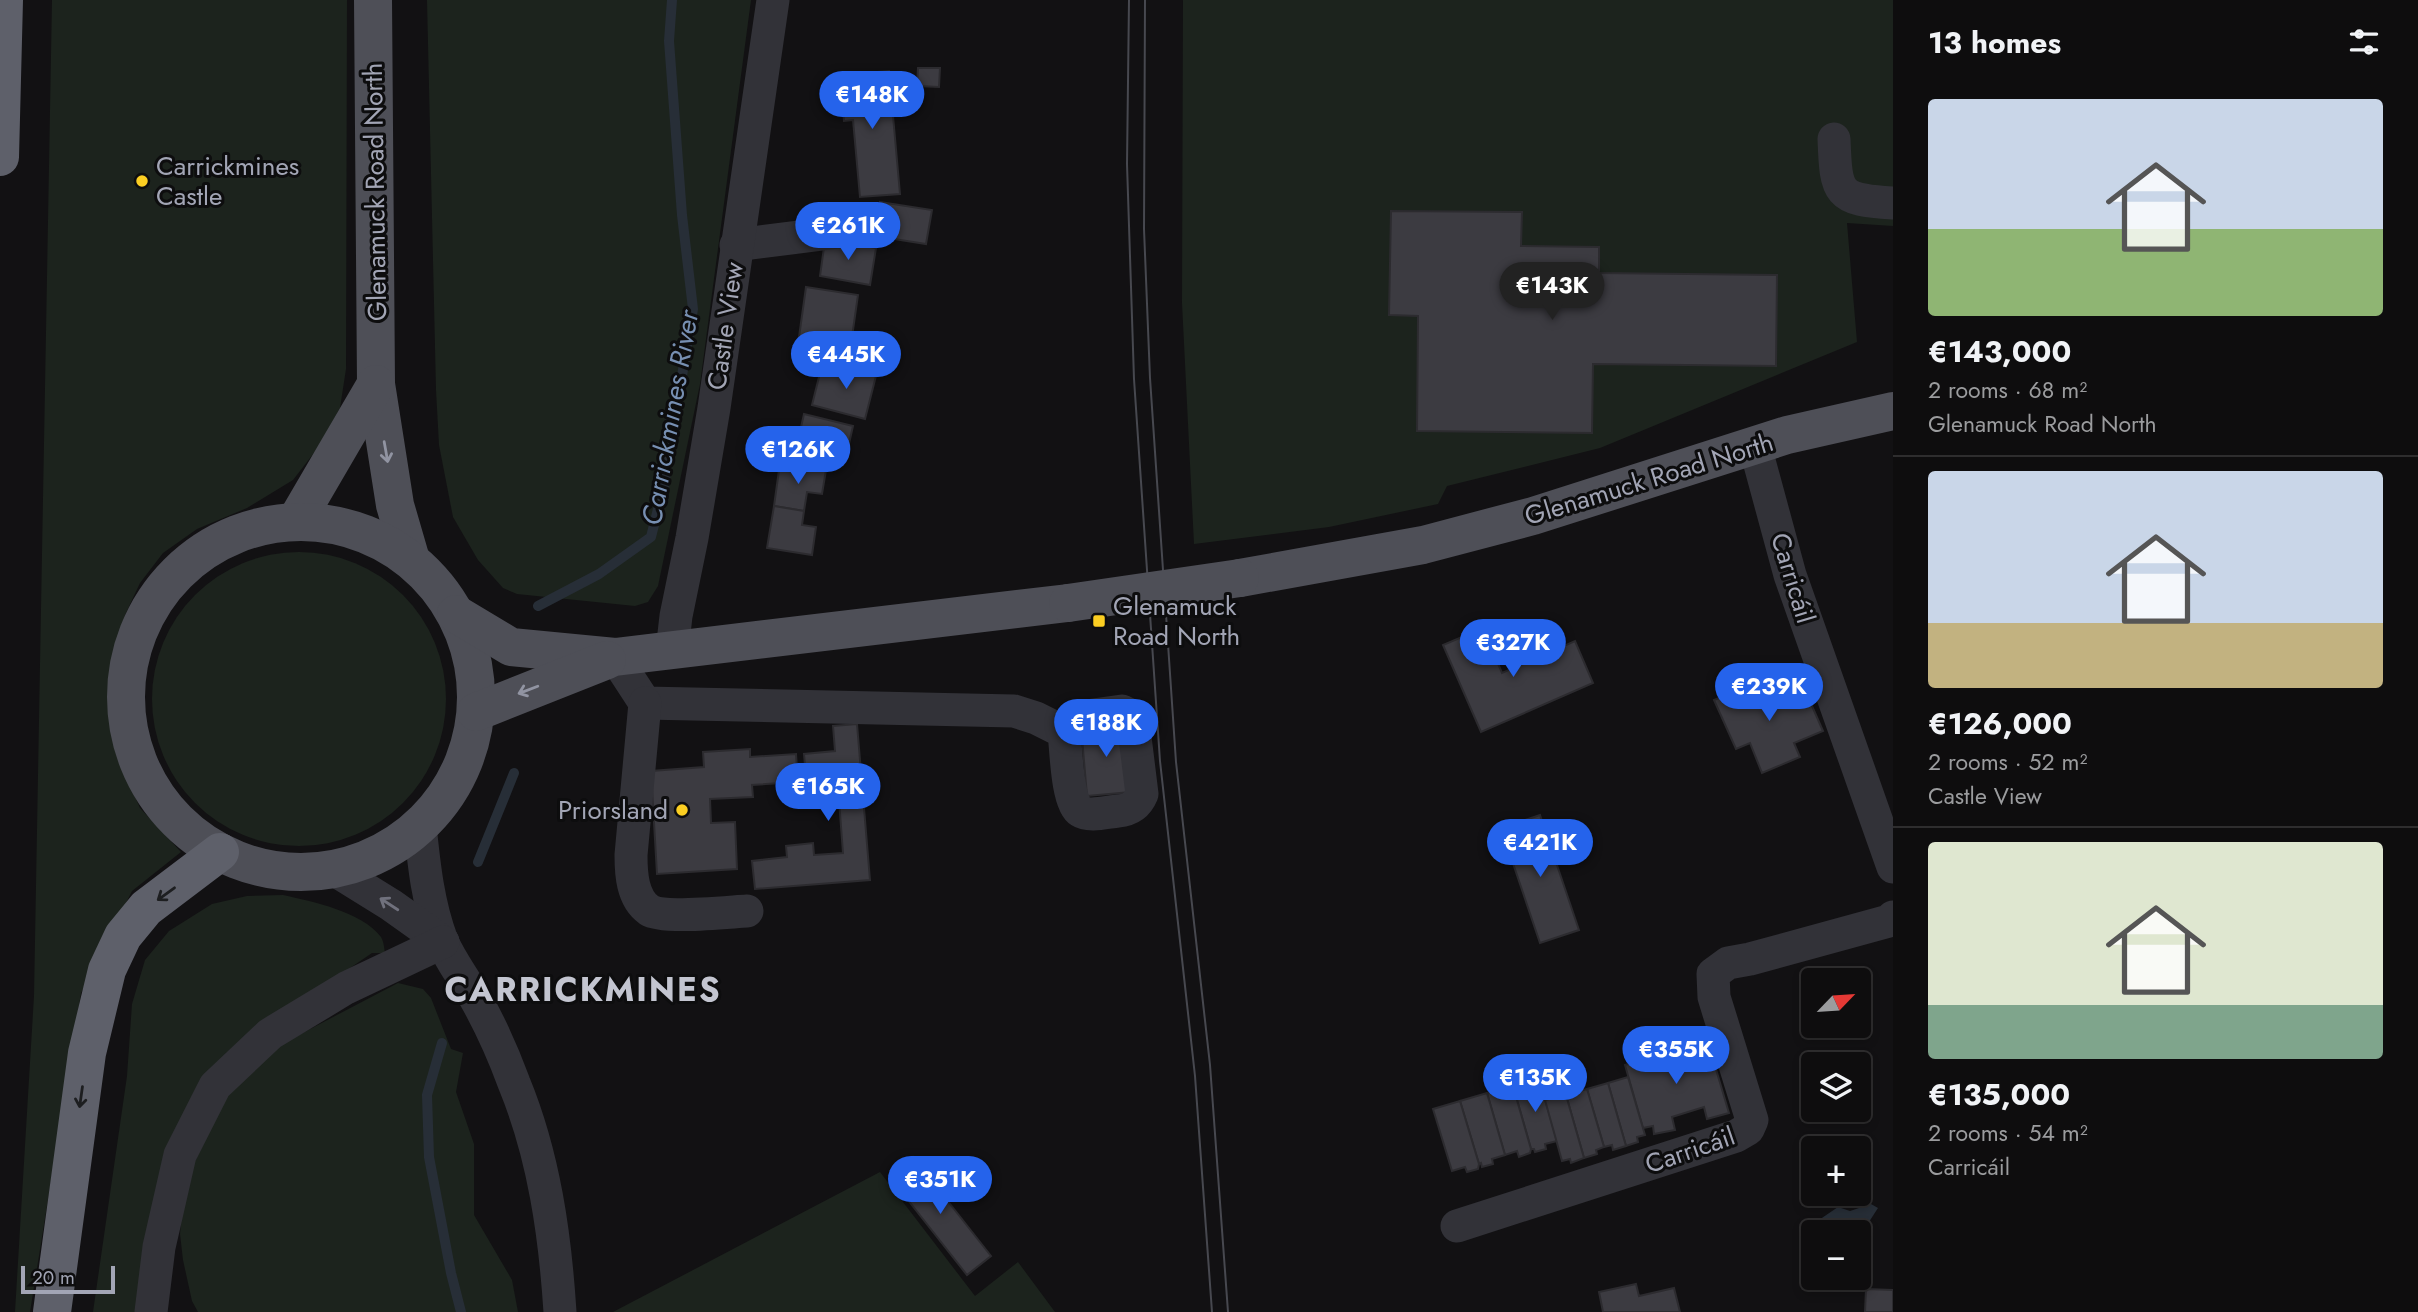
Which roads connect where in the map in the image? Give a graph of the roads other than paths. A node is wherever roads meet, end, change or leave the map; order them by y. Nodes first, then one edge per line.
1 (4, 0) edge
2 (373, 0) edge
3 (773, 0) edge
4 (1834, 139) dead end
5 (0, 157) edge
6 (1893, 203) edge
7 (862, 229) dead end
8 (736, 245) junction
9 (376, 384) junction
10 (1893, 411) edge
11 (1755, 446) junction
12 (296, 521) junction
13 (411, 560) junction
14 (456, 614) junction
15 (672, 651) junction
16 (615, 657) junction
17 (645, 703) junction
18 (475, 712) junction
19 (1064, 732) dead end
20 (419, 826) junction
21 (220, 852) junction
22 (1893, 867) edge
23 (333, 869) junction
24 (747, 911) dead end
25 (1893, 917) edge
26 (443, 942) junction
27 (1457, 1226) dead end
28 (52, 1312) edge
29 (151, 1312) edge
30 (560, 1312) edge

1 - 5 highway
2 - 9 main road, Glenamuck Road North
3 - 8 street, Castle View
4 - 6 street
7 - 8 street
8 - 15 street, Castle View
9 - 12 main road
9 -> 13 main road, Glenamuck Road North
10 - 11 main road, Glenamuck Road North
11 - 15 main road, Glenamuck Road North, bridge
11 - 22 street, Carricáil
12 - 13 main road
12 - 21 main road
13 - 14 main road
14 - 16 main road, Glenamuck Road North
14 - 18 main road
15 - 16 main road, Glenamuck Road North
16 - 17 street
16 -> 18 main road, Glenamuck Road North
17 - 19 street
17 - 24 street
18 - 20 main road
20 - 23 main road
20 - 26 street
21 - 23 main road
21 -> 28 highway
26 -> 23 street
25 - 27 street, Carricáil
26 - 29 street
26 - 30 street

